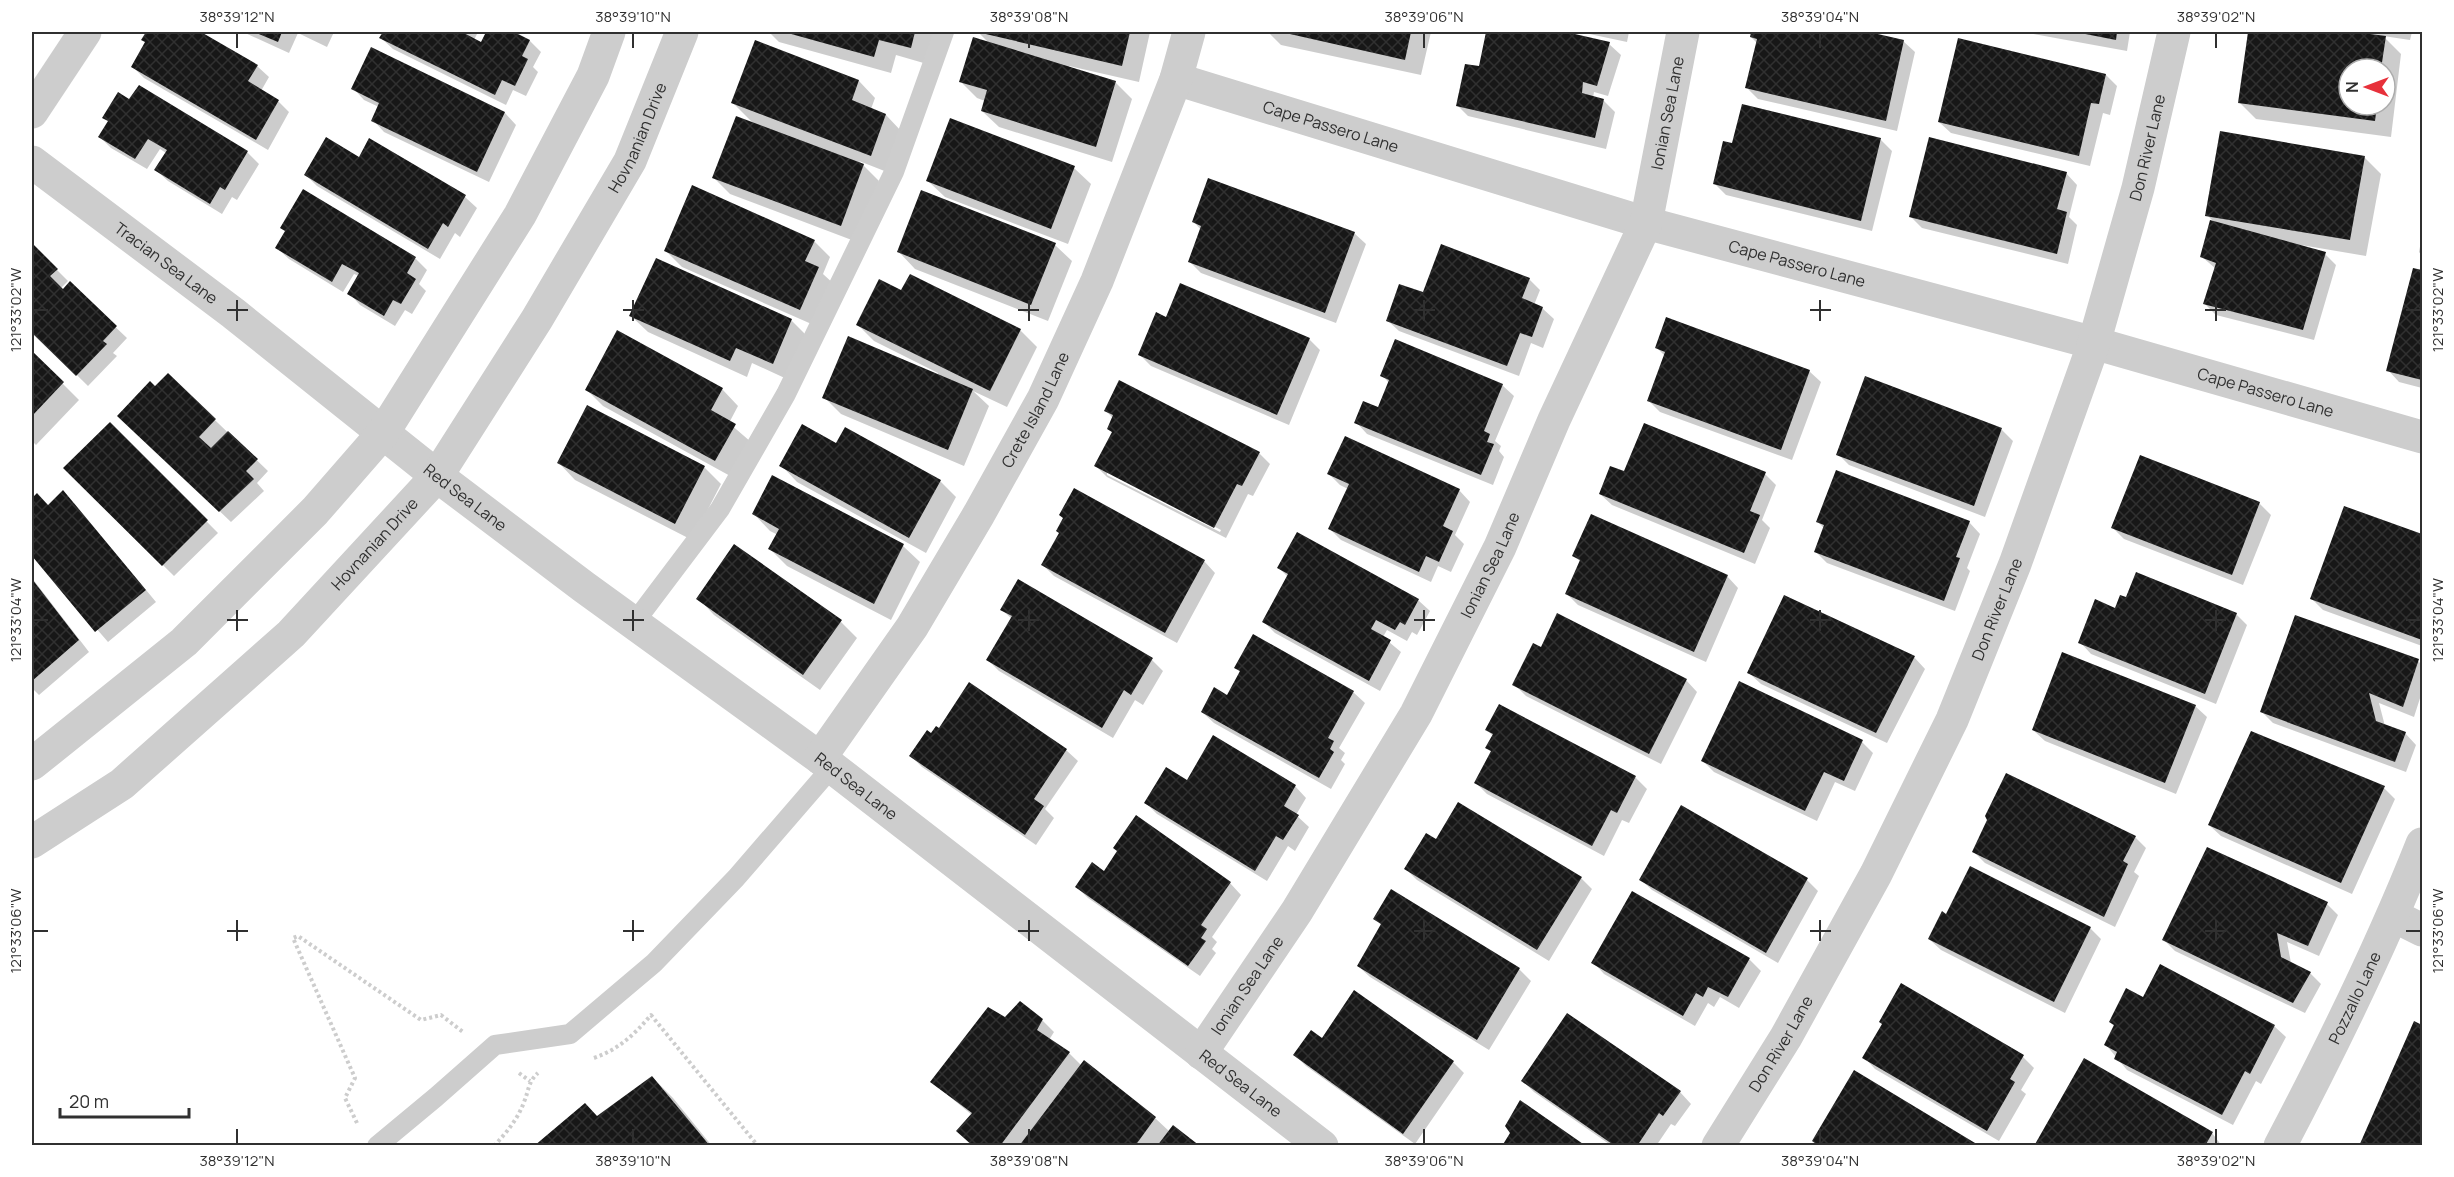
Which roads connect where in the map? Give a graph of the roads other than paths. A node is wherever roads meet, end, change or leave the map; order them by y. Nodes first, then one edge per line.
1 (85, 32) edge
2 (609, 32) edge
3 (682, 32) edge
4 (944, 32) edge
5 (1189, 32) edge
6 (1683, 32) edge
7 (2174, 32) edge
8 (1176, 79) junction
9 (32, 112) edge
10 (32, 162) edge
11 (1646, 223) junction
12 (2094, 343) junction
13 (383, 433) junction
14 (2422, 437) edge
15 (437, 476) junction
16 (634, 623) junction
17 (826, 763) junction
18 (32, 764) edge
19 (32, 842) edge
20 (2422, 844) edge
21 (2408, 923) edge
22 (1201, 1053) junction
23 (377, 1146) edge
24 (1322, 1146) edge
25 (1719, 1146) edge
26 (2280, 1146) edge

1 - 9 street
2 - 13 street
3 - 15 street, Hovnanian Drive
4 - 16 lane
5 - 8 street, Crete Island Lane
6 - 11 street, Ionian Sea Lane
7 - 12 street, Don River Lane
8 - 11 street, Cape Passero Lane
8 - 17 street, Crete Island Lane
10 - 13 street, Tracian Sea Lane
11 - 12 street, Cape Passero Lane
11 - 22 street, Ionian Sea Lane
12 - 14 street, Cape Passero Lane
12 - 25 street, Don River Lane
13 - 15 street, Red Sea Lane
13 - 18 street
15 - 16 street, Red Sea Lane
15 - 19 street, Hovnanian Drive
16 - 17 street, Red Sea Lane
17 - 22 street, Red Sea Lane
17 - 23 lane
20 - 21 street, Pozzallo Lane
21 - 26 street, Pozzallo Lane
22 - 24 street, Red Sea Lane

